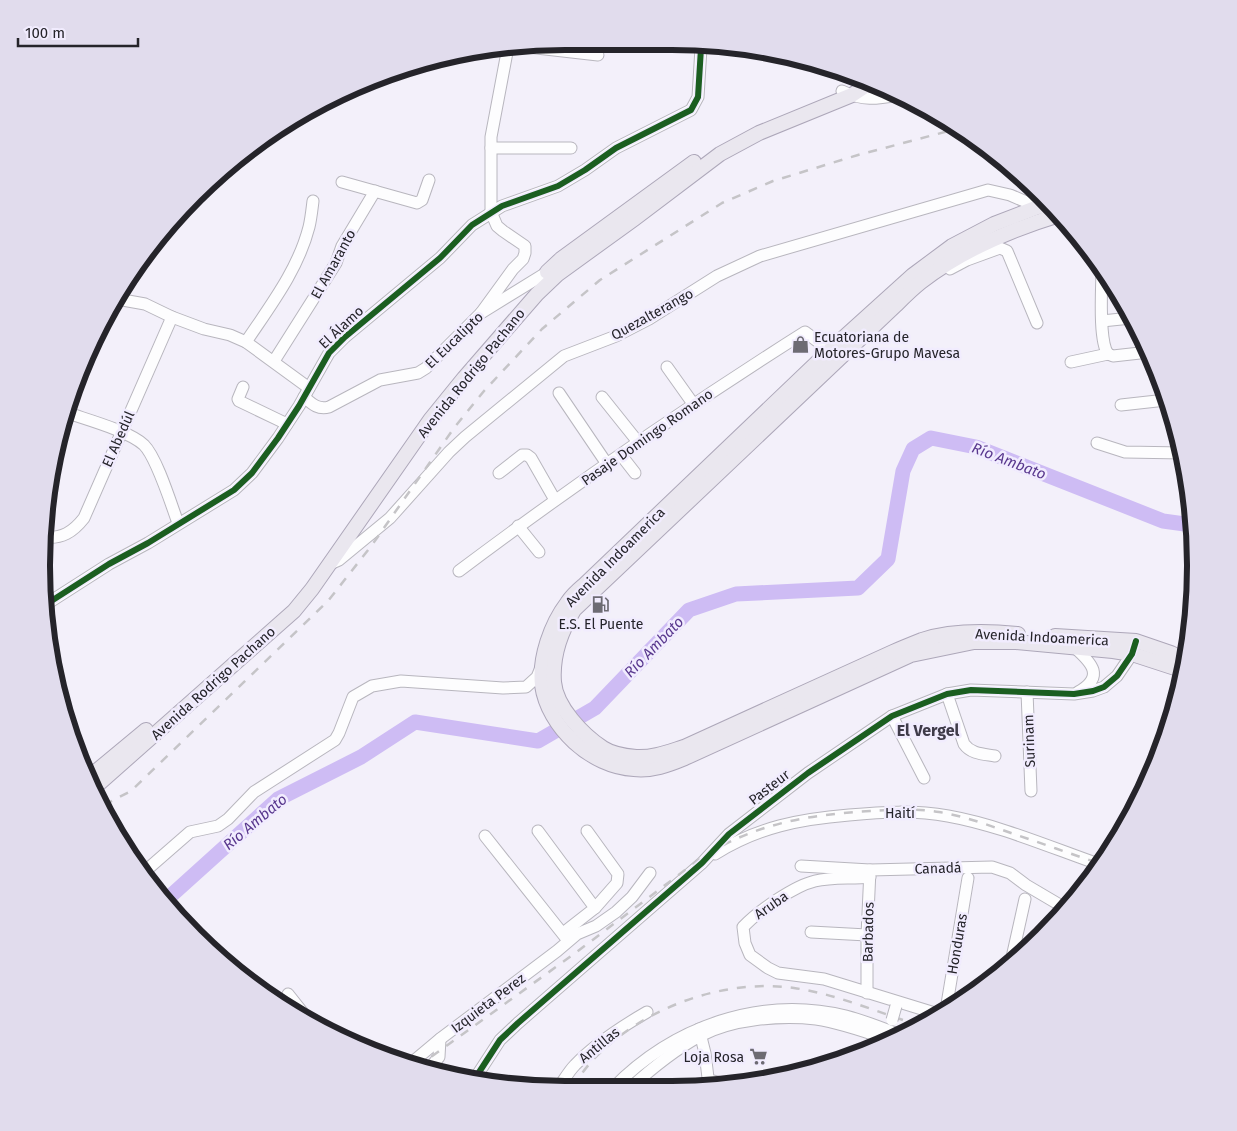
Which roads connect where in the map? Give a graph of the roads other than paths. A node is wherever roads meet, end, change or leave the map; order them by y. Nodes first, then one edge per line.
1 (580, 50) edge
2 (701, 51) edge
3 (507, 53) edge
4 (598, 55) dead end
5 (858, 85) edge
6 (862, 86) edge
7 (847, 93) junction
8 (887, 97) edge
9 (491, 148) junction
10 (571, 148) dead end
11 (429, 180) dead end
12 (342, 182) dead end
13 (374, 191) junction
14 (313, 200) dead end
15 (1039, 204) edge
16 (1042, 207) edge
17 (491, 212) junction
18 (1051, 218) edge
19 (546, 273) junction
20 (1102, 282) edge
21 (124, 300) edge
22 (481, 313) junction
23 (172, 317) junction
24 (1124, 319) edge
25 (1102, 321) junction
26 (1037, 323) dead end
27 (875, 324) junction
28 (246, 342) junction
29 (1141, 353) edge
30 (835, 354) junction
31 (1108, 354) junction
32 (274, 361) junction
33 (1071, 362) dead end
34 (666, 367) dead end
35 (243, 387) dead end
36 (306, 392) junction
37 (559, 394) dead end
38 (602, 397) dead end
39 (1160, 401) edge
40 (694, 405) junction
41 (1121, 405) dead end
42 (73, 415) edge
43 (287, 424) junction
44 (122, 432) junction
45 (638, 442) junction
46 (1097, 443) dead end
47 (1174, 453) edge
48 (621, 455) junction
49 (607, 464) junction
50 (499, 473) dead end
51 (635, 473) dead end
52 (555, 500) junction
53 (178, 523) junction
54 (518, 526) junction
55 (51, 538) edge
56 (539, 552) dead end
57 (329, 564) junction
58 (459, 571) dead end
59 (51, 601) edge
60 (1134, 647) junction
61 (1075, 648) junction
62 (1178, 659) edge
63 (543, 661) junction
64 (548, 684) junction
65 (1027, 692) junction
66 (947, 694) junction
67 (1074, 694) junction
68 (892, 716) junction
69 (685, 752) junction
70 (995, 756) dead end
71 (94, 773) edge
72 (924, 778) dead end
73 (99, 784) edge
74 (1031, 791) dead end
75 (538, 831) dead end
76 (587, 831) dead end
77 (485, 836) dead end
78 (1092, 862) edge
79 (702, 863) junction
80 (800, 866) dead end
81 (149, 868) edge
82 (650, 873) dead end
83 (870, 874) junction
84 (968, 878) dead end
85 (1025, 899) dead end
86 (1059, 905) edge
87 (595, 908) junction
88 (811, 932) dead end
89 (866, 935) junction
90 (565, 937) junction
91 (1014, 951) edge
92 (867, 993) junction
93 (288, 994) dead end
94 (948, 1000) edge
95 (897, 1004) junction
96 (297, 1005) edge
97 (647, 1012) dead end
98 (929, 1012) edge
99 (699, 1032) junction
100 (889, 1033) edge
101 (886, 1034) edge
102 (440, 1039) junction
103 (417, 1059) edge
104 (433, 1063) edge
105 (478, 1073) edge
106 (708, 1080) edge
107 (563, 1081) edge
108 (621, 1081) edge
109 (638, 1081) edge

1 - 4 street
2 - 17 street, El Álamo
3 - 9 street
5 - 7 main road, Avenida Rodrigo Pachano
6 - 7 main road, Avenida Rodrigo Pachano
7 - 8 street
7 - 19 main road, Avenida Rodrigo Pachano
7 - 57 main road, Avenida Rodrigo Pachano
9 - 10 street
9 - 17 street
11 - 13 street
12 - 13 street
13 - 32 street, El Amaranto
14 - 28 street
15 - 57 street, Quezalterango
16 - 30 main road, Avenida Indoamerica
17 - 22 street
17 - 36 street, El Álamo
18 - 27 main road, Avenida Indoamerica
19 - 22 street, El Eucalipto
19 - 71 main road, Avenida Rodrigo Pachano
20 - 25 street
21 - 23 street, El Eucalipto
22 - 36 street, El Eucalipto
23 - 28 street, El Eucalipto
23 - 44 street, El Abedúl
24 - 25 street
25 - 31 street
26 - 27 street
27 - 30 main road, Avenida Indoamerica
28 - 32 street, El Eucalipto
29 - 31 street
30 - 40 street, Pasaje Domingo Romano
30 - 63 main road, Avenida Indoamerica
30 - 64 main road, Avenida Indoamerica
31 - 33 street
32 - 36 street, El Eucalipto
34 - 40 street
35 - 43 street
36 - 43 street, El Álamo
37 - 49 street
38 - 45 street
39 - 41 street
40 - 45 street, Pasaje Domingo Romano
42 - 44 street
43 - 53 street, El Álamo
44 - 53 street
44 - 55 street, El Abedúl
45 - 48 street, Pasaje Domingo Romano
46 - 47 street
48 - 49 street, Pasaje Domingo Romano
48 - 51 street
49 - 52 street, Pasaje Domingo Romano
50 - 52 street
52 - 54 street, Pasaje Domingo Romano
53 - 59 street, El Álamo
54 - 56 street
54 - 58 street, Pasaje Domingo Romano
57 - 73 main road, Avenida Rodrigo Pachano
60 - 61 main road, Avenida Indoamerica
60 - 62 main road, Avenida Indoamerica
60 - 67 street, Pasteur
60 - 69 main road, Avenida Indoamerica
61 - 67 street
61 - 69 main road, Avenida Indoamerica
63 - 64 main road, Avenida Indoamerica
63 - 81 street
64 - 69 main road, Avenida Indoamerica
65 - 66 street, Pasteur
65 - 67 street, Pasteur
65 - 74 street, Surinam
66 - 68 street, Pasteur
66 - 70 street
68 - 72 street
68 - 79 street, Pasteur
75 - 87 street
76 - 87 street
77 - 90 street
78 - 79 street, Haití
79 - 105 street, Pasteur
80 - 83 street, Canadá
82 - 90 street
83 - 86 street, Canadá
83 - 89 street, Barbados
83 - 92 street, Aruba
84 - 94 street, Honduras
85 - 91 street
87 - 90 street
88 - 89 street
89 - 92 street, Barbados
90 - 102 street, Izquieta Perez
92 - 95 street
93 - 96 street
95 - 98 street
95 - 100 street, bridge
97 - 107 street, Antillas
99 - 101 street
99 - 106 street
99 - 108 street
99 - 109 street
102 - 103 street, Izquieta Perez
102 - 104 street

